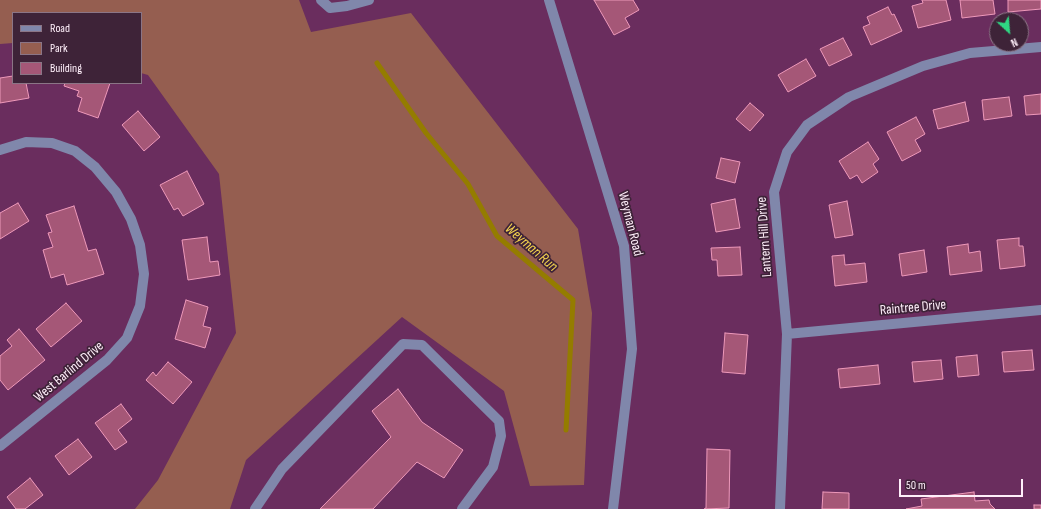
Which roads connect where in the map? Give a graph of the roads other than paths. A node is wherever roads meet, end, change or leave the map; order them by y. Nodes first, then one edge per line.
1 (321, 0) edge
2 (369, 0) edge
3 (549, 0) edge
4 (1041, 47) edge
5 (0, 150) edge
6 (1041, 310) edge
7 (787, 334) junction
8 (0, 446) edge
9 (255, 509) edge
10 (462, 509) edge
11 (613, 509) edge
12 (780, 509) edge

1 - 2 street
3 - 11 street, Weyman Road
4 - 7 street, Lantern Hill Drive
5 - 8 street, West Barlind Drive
6 - 7 street, Raintree Drive
7 - 12 street, Lantern Hill Drive
9 - 10 street

